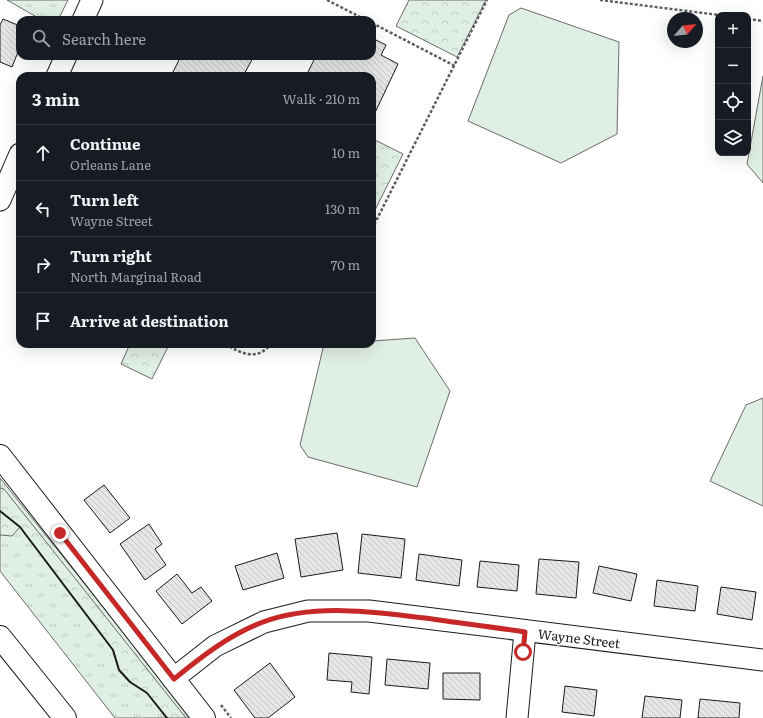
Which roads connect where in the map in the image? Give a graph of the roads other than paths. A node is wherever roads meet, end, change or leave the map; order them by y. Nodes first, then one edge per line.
1 (92, 0) edge
2 (85, 16) edge
3 (64, 60) edge
4 (59, 72) edge
5 (16, 163) edge
6 (0, 200) edge
7 (0, 456) edge
8 (525, 632) junction
9 (5, 642) edge
10 (763, 660) edge
11 (174, 679) junction
12 (65, 718) edge
13 (71, 718) edge
14 (204, 718) edge
15 (517, 718) edge

1 - 2 street
3 - 4 street
5 - 6 street
7 - 11 main road
8 - 10 street, Wayne Street
8 - 11 street, Wayne Street
8 - 15 street
9 - 12 main road
9 - 13 main road
11 - 14 main road

